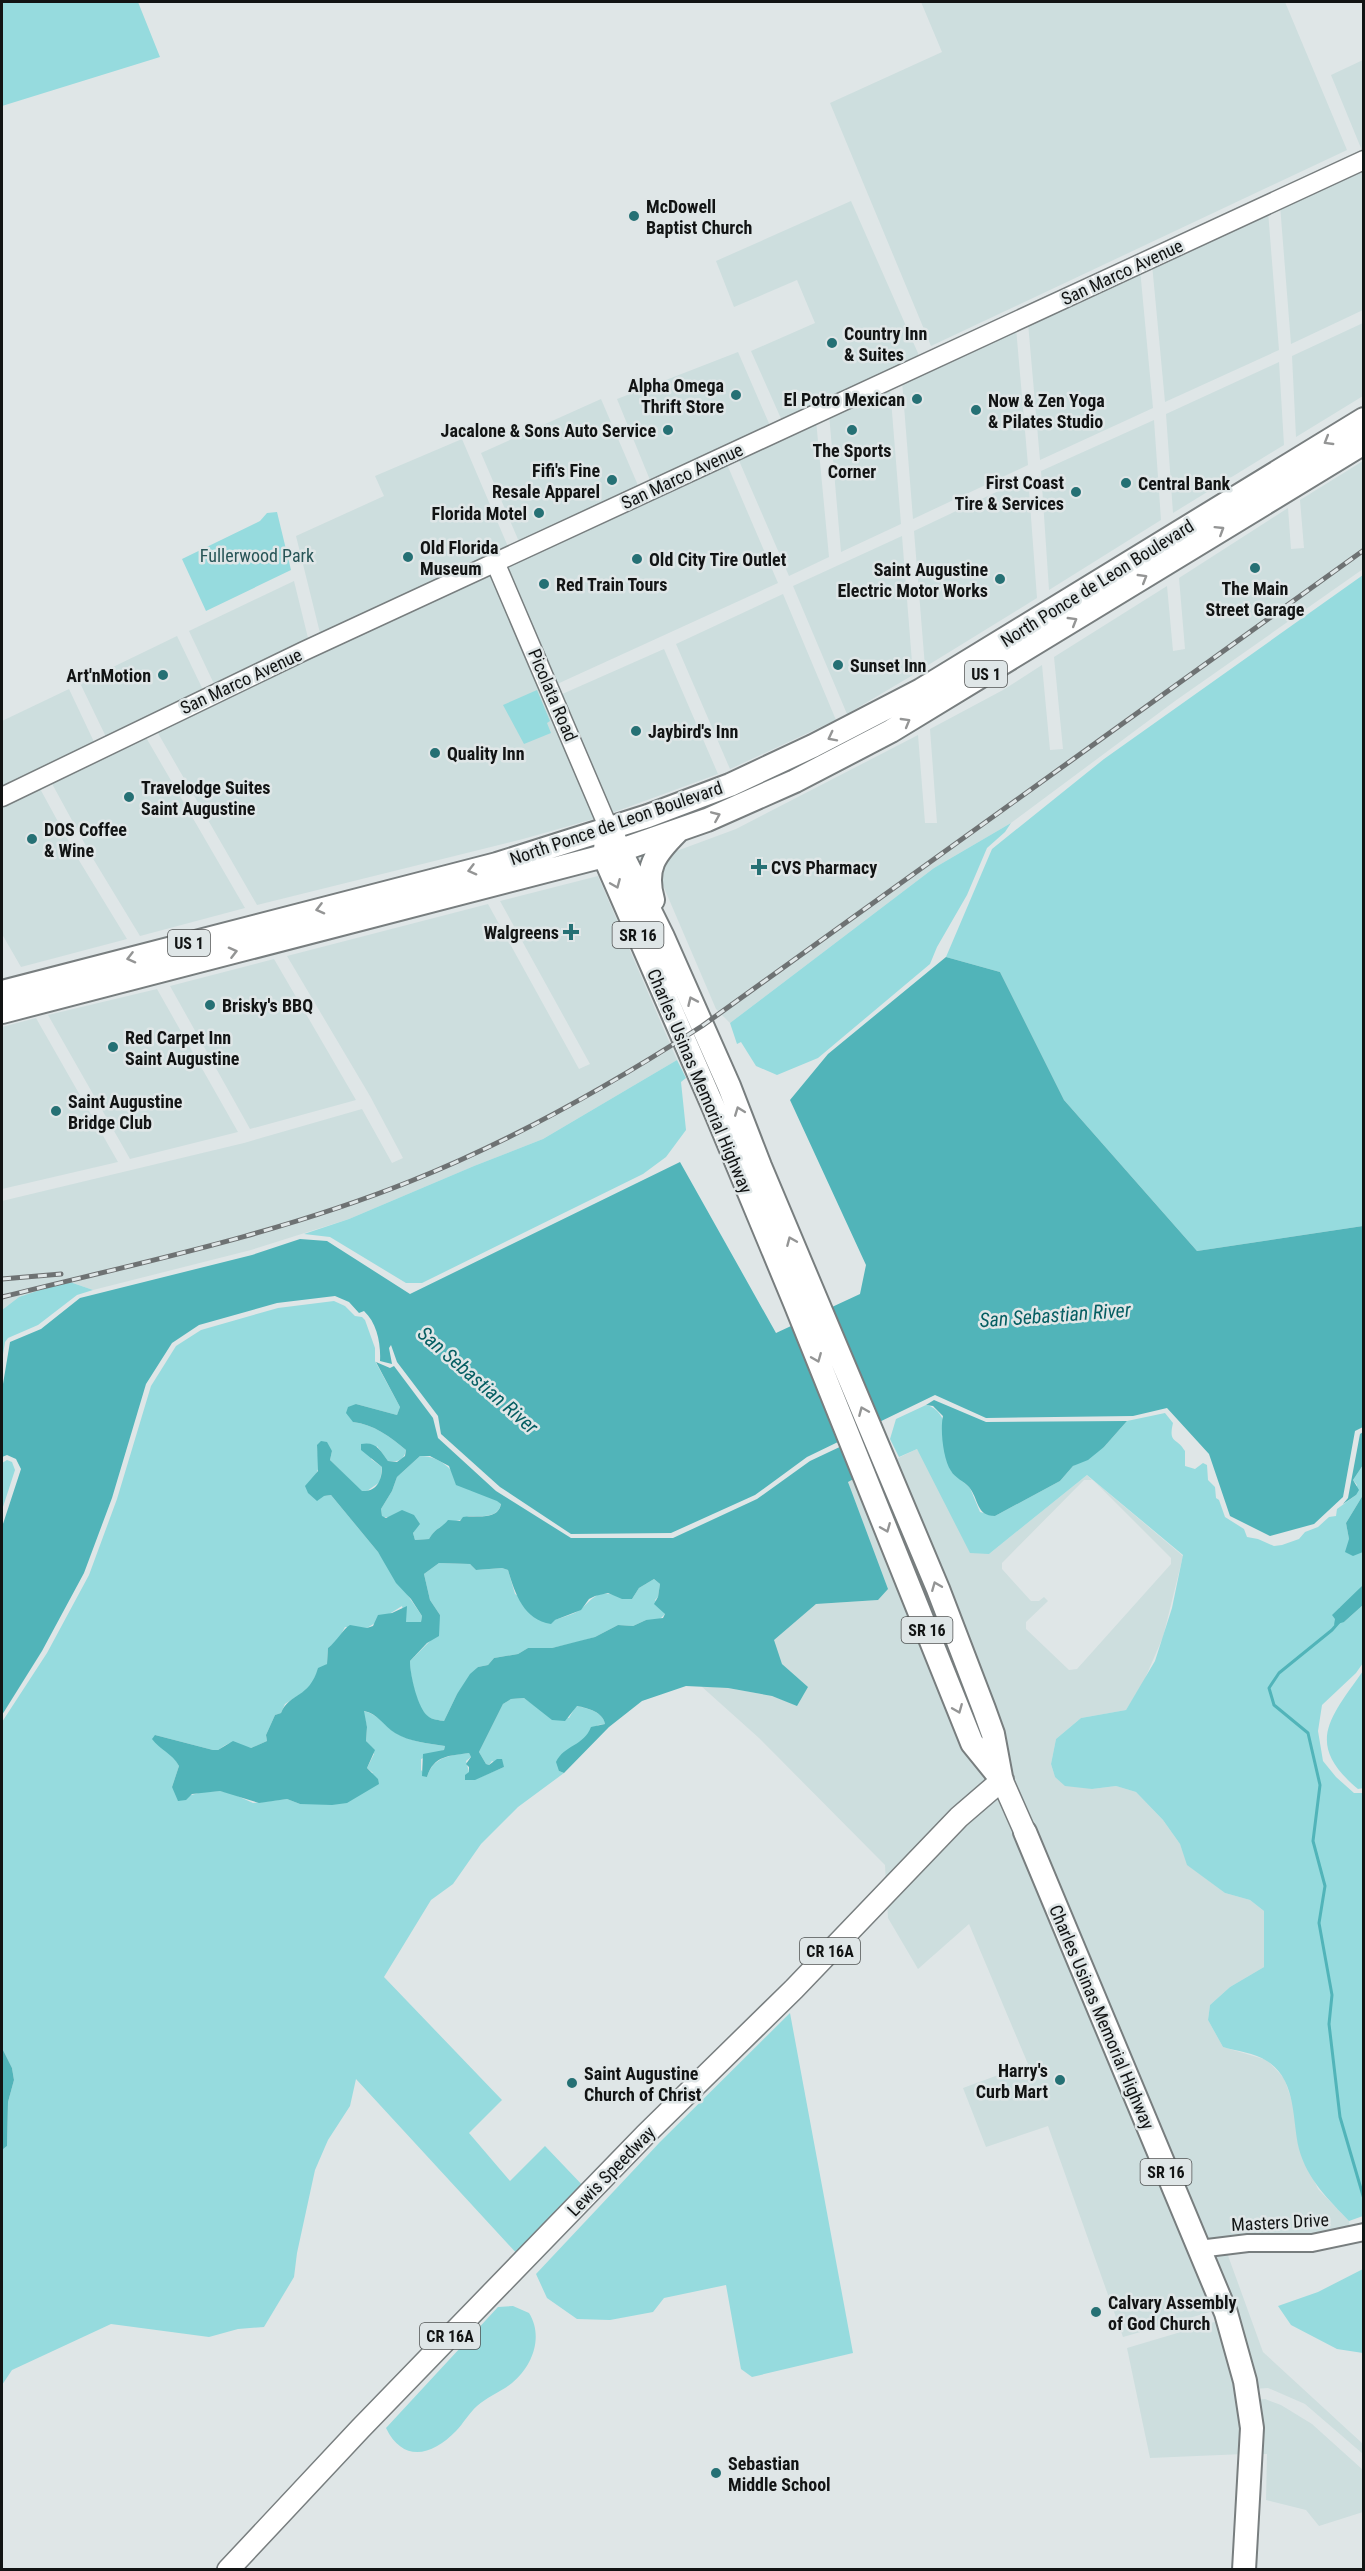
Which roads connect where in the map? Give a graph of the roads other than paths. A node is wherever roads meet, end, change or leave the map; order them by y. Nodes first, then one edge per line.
1 (1364, 160) edge
2 (1364, 419) edge
3 (1364, 443) edge
4 (495, 562) junction
5 (2, 797) edge
6 (609, 829) junction
7 (680, 830) junction
8 (613, 853) junction
9 (663, 936) junction
10 (2, 992) edge
11 (2, 1012) edge
12 (804, 1299) junction
13 (1002, 1780) junction
14 (1025, 1832) joint
15 (1364, 2232) edge
16 (1198, 2248) junction
17 (228, 2570) edge
18 (1244, 2570) edge

1 - 4 main road, San Marco Avenue
2 -> 6 highway, North Ponce de Leon Boulevard / US 1
7 -> 3 highway, North Ponce de Leon Boulevard / US 1
4 - 5 main road, San Marco Avenue
4 - 6 main road, Picolata Road
6 - 8 highway
6 -> 10 highway, North Ponce de Leon Boulevard / US 1
7 - 8 highway, North Ponce de Leon Boulevard / US 1
7 - 9 highway
8 - 9 highway, Charles Usinas Memorial Highway / SR 16
11 -> 8 highway, North Ponce de Leon Boulevard / US 1
8 -> 12 highway, Charles Usinas Memorial Highway / SR 16
12 -> 9 highway, Charles Usinas Memorial Highway / SR 16
13 -> 12 highway, Charles Usinas Memorial Highway / SR 16
12 -> 13 highway, Charles Usinas Memorial Highway / SR 16
13 - 14 main road, Charles Usinas Memorial Highway / SR 16
13 - 17 main road, Lewis Speedway / CR 16A
14 - 16 highway, Charles Usinas Memorial Highway / SR 16
15 - 16 street, Masters Drive
16 - 18 highway, Charles Usinas Memorial Highway / SR 16

